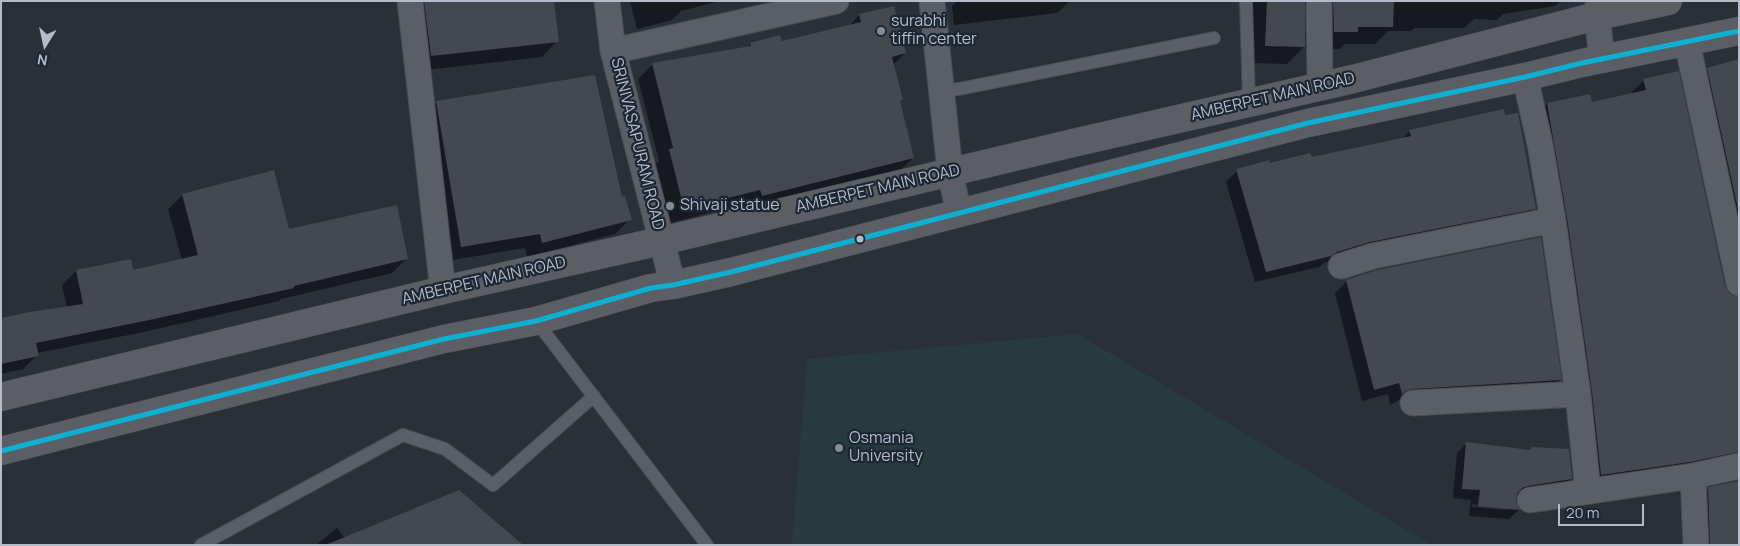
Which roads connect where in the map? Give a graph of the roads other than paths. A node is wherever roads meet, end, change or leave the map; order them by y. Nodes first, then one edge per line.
1 (410, 1) edge
2 (607, 1) edge
3 (836, 1) edge
4 (932, 1) edge
5 (1246, 1) edge
6 (1319, 1) edge
7 (1668, 1) edge
8 (1597, 8) edge
9 (1739, 31) edge
10 (1214, 38) dead end
11 (1687, 42) junction
12 (614, 51) junction
13 (1602, 59) junction
14 (1525, 77) junction
15 (1320, 86) junction
16 (941, 90) junction
17 (1249, 102) junction
18 (950, 172) junction
19 (959, 214) junction
20 (1553, 220) junction
21 (661, 241) junction
22 (1341, 266) dead end
23 (1739, 283) edge
24 (673, 285) junction
25 (443, 291) junction
26 (536, 321) junction
27 (1578, 394) junction
28 (594, 396) junction
29 (1, 397) edge
30 (1413, 403) dead end
31 (1, 451) edge
32 (1739, 466) edge
33 (1693, 476) junction
34 (1588, 491) junction
35 (1530, 500) dead end
36 (201, 545) edge
37 (707, 545) edge
38 (1696, 545) edge

1 - 25 street
2 - 12 street, SRINIVASAPURAM ROAD
3 - 12 street
4 - 16 street
5 - 17 lane
6 - 15 street
7 - 8 highway, AMBERPET MAIN ROAD
8 - 13 street
8 - 15 highway, AMBERPET MAIN ROAD
9 - 11 highway
10 - 16 lane
11 - 13 highway
11 - 23 street
12 - 21 street, SRINIVASAPURAM ROAD
13 - 14 highway
14 - 19 highway
14 - 20 street
15 - 17 highway, AMBERPET MAIN ROAD
16 - 18 street
17 - 18 highway, AMBERPET MAIN ROAD
18 - 19 street
18 - 21 highway, AMBERPET MAIN ROAD
19 - 24 highway
20 - 22 street
20 - 27 street
21 - 24 street, SRINIVASAPURAM ROAD
21 - 25 highway, AMBERPET MAIN ROAD
24 - 26 highway
25 - 29 highway, AMBERPET MAIN ROAD
26 - 28 lane
26 - 31 highway
27 - 30 street
27 - 34 street
28 - 36 lane
28 - 37 lane
32 - 33 street
33 - 34 street
33 - 38 street
34 - 35 street

